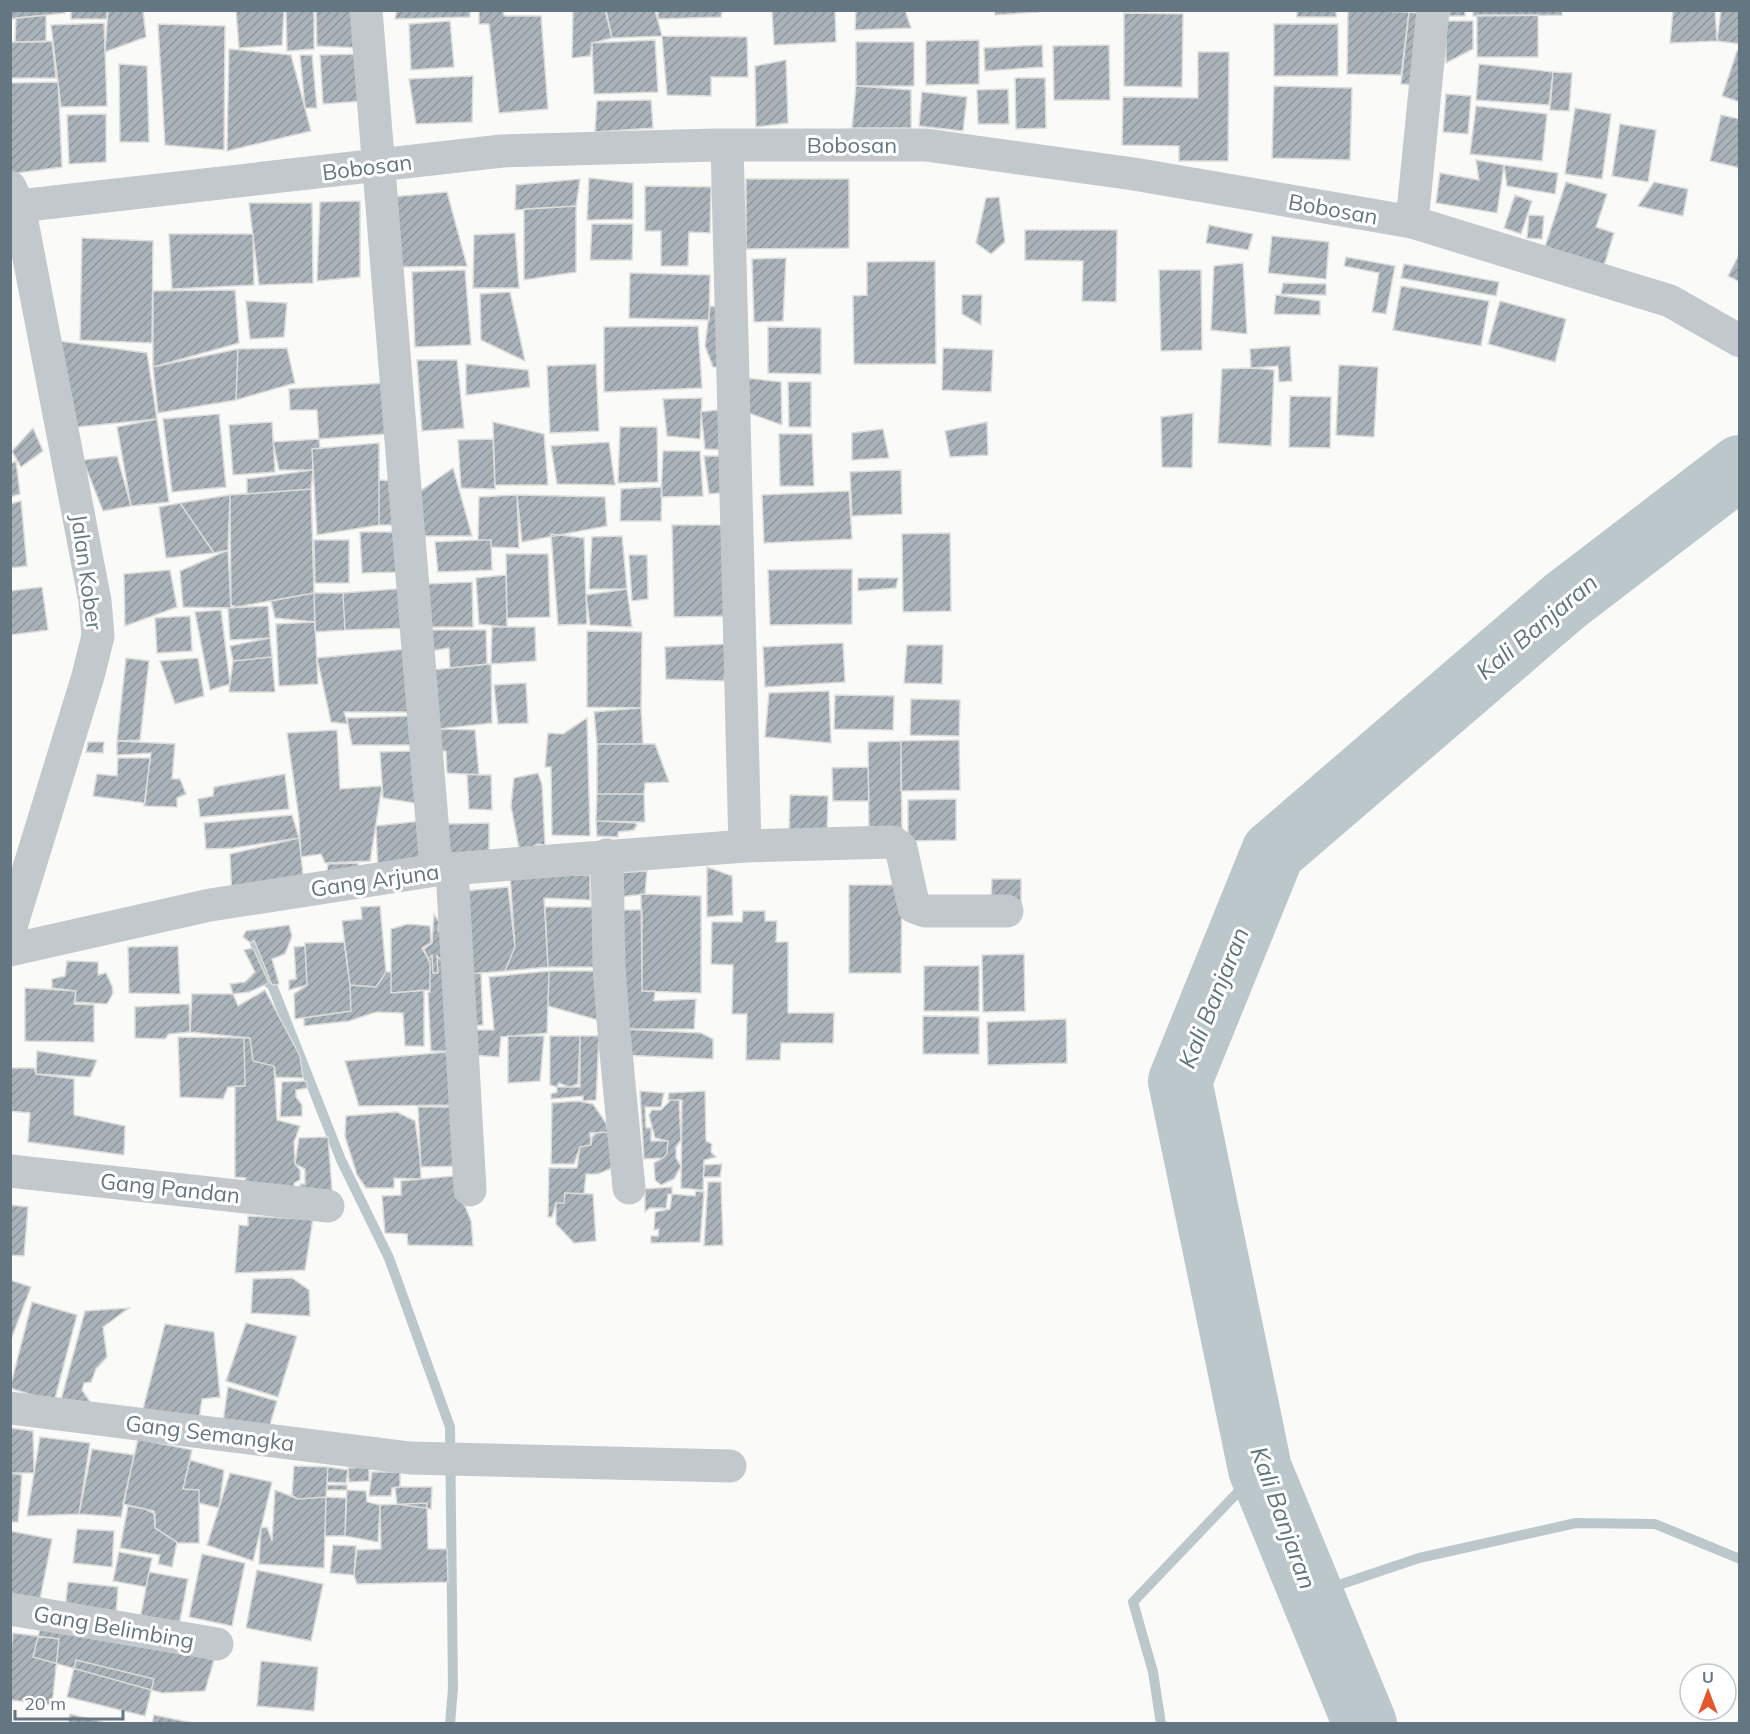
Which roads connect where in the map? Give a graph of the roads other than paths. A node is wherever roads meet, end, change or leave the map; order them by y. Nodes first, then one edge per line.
1 (366, 10) edge
2 (1433, 10) edge
3 (727, 145) junction
4 (378, 165) junction
5 (13, 200) edge
6 (1412, 222) junction
7 (1740, 341) edge
8 (745, 846) junction
9 (607, 855) junction
10 (444, 870) junction
11 (1007, 911) dead end
12 (10, 930) edge
13 (10, 950) edge
14 (10, 1172) edge
15 (629, 1188) dead end
16 (470, 1190) dead end
17 (328, 1206) dead end
18 (10, 1408) edge
19 (730, 1466) dead end
20 (10, 1609) edge
21 (217, 1644) dead end

1 - 4 street
2 - 6 street
3 - 4 street, Bobosan
3 - 6 street, Bobosan
3 - 8 street
4 - 5 street, Bobosan
4 - 10 street
5 - 12 street, Jalan Kober
6 - 7 street, Bobosan
8 - 9 street, Gang Arjuna
8 - 11 street, Gang Arjuna
9 - 10 street, Gang Arjuna
9 - 15 street
10 - 13 street, Gang Arjuna
10 - 16 street
14 - 17 street, Gang Pandan
18 - 19 street, Gang Semangka
20 - 21 street, Gang Belimbing

